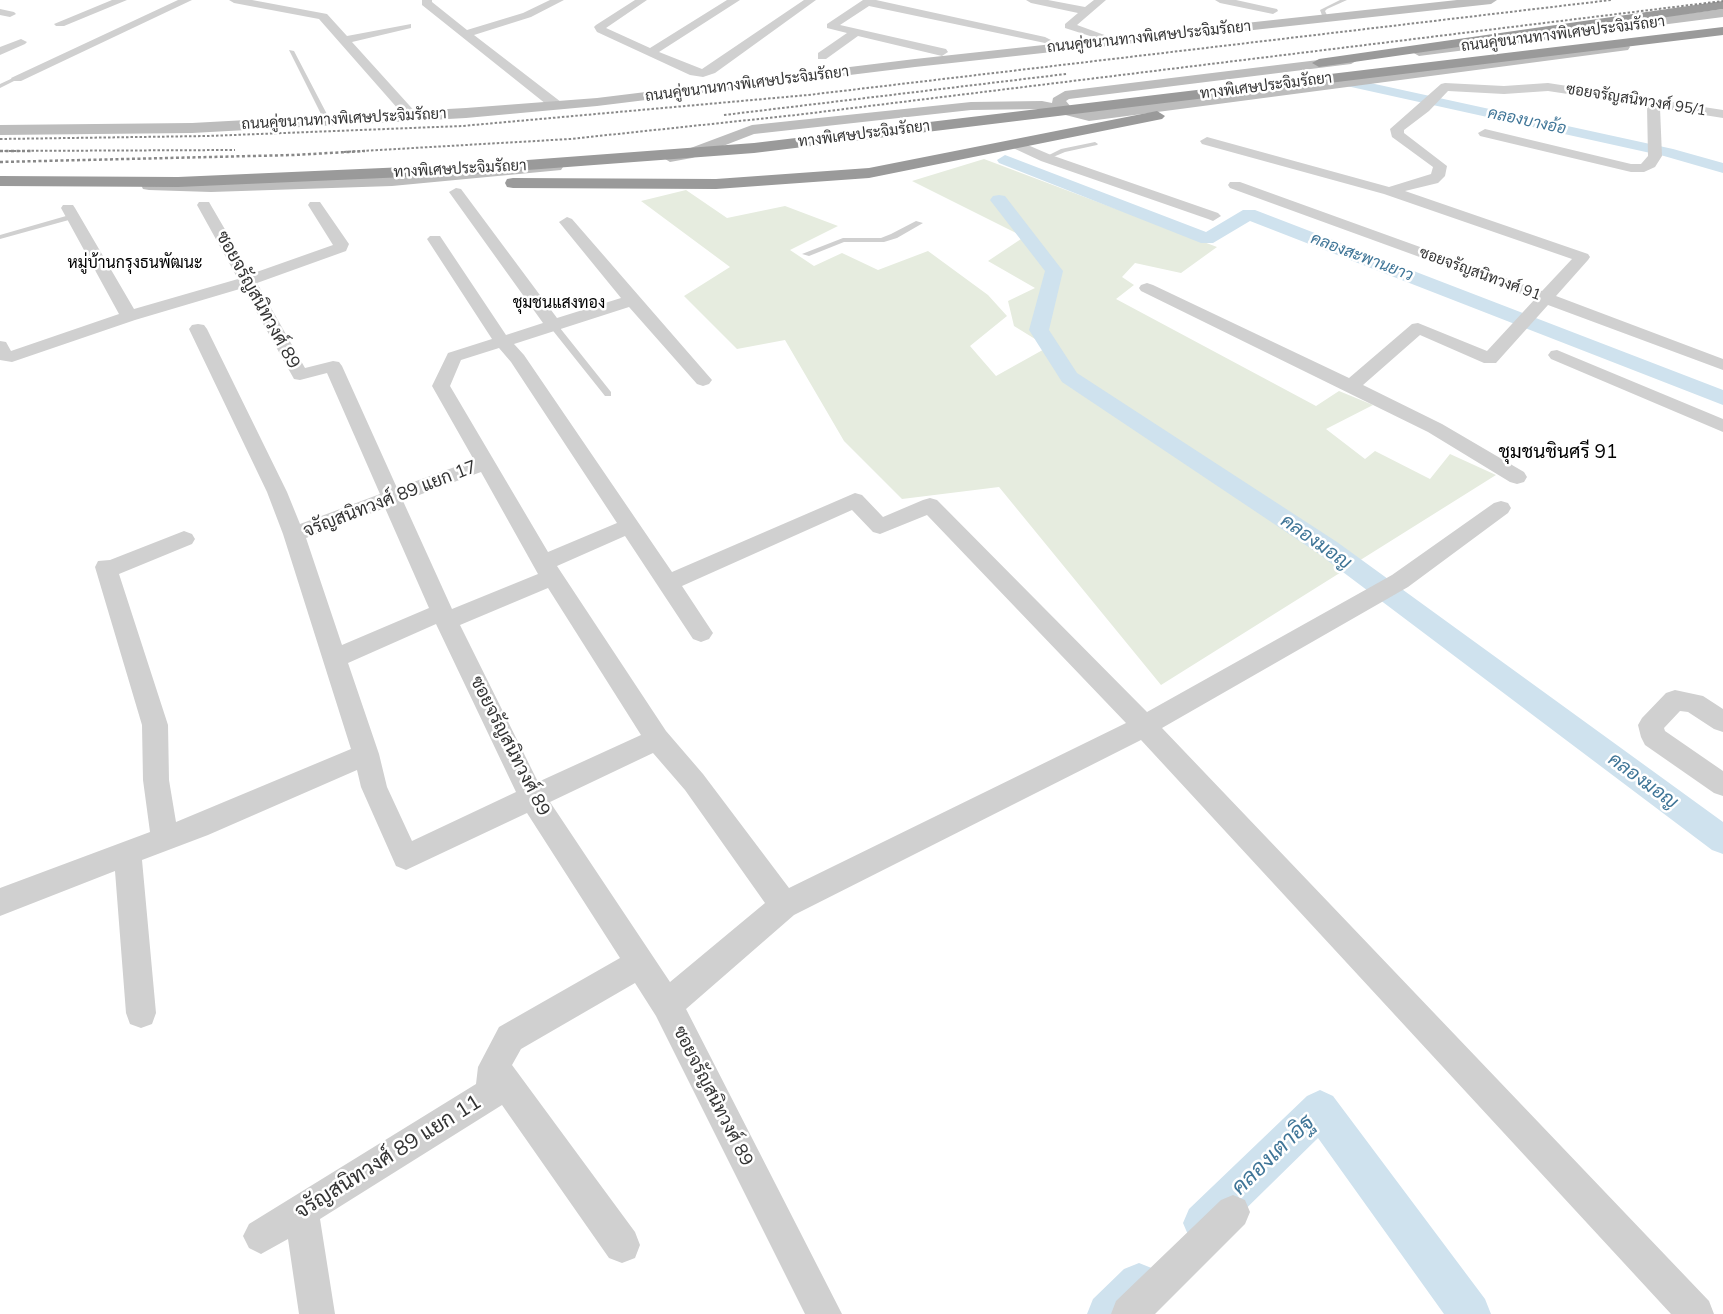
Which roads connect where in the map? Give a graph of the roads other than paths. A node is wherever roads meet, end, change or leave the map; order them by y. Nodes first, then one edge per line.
1 (122, 0) edge
2 (187, 0) edge
3 (234, 0) edge
4 (428, 0) edge
5 (559, 0) edge
6 (642, 0) edge
7 (735, 0) edge
8 (811, 0) edge
9 (1031, 0) edge
10 (1101, 0) edge
11 (1220, 0) edge
12 (1344, 0) edge
13 (1491, 0) edge
14 (869, 1) edge
15 (1723, 5) edge
16 (1087, 11) junction
17 (1273, 11) dead end
18 (1723, 13) edge
19 (1325, 17) junction
20 (1723, 20) edge
21 (60, 24) dead end
22 (334, 24) junction
23 (364, 24) dead end
24 (407, 26) dead end
25 (1723, 32) edge
26 (854, 33) junction
27 (466, 34) junction
28 (344, 40) junction
29 (1045, 40) dead end
30 (1115, 41) junction
31 (21, 42) dead end
32 (1481, 44) junction
33 (291, 51) dead end
34 (0, 52) edge
35 (942, 52) dead end
36 (649, 53) junction
37 (822, 56) dead end
38 (1514, 61) junction
39 (1281, 74) junction
40 (16, 78) joint
41 (0, 86) edge
42 (1318, 86) junction
43 (1653, 102) junction
44 (556, 105) junction
45 (1065, 109) junction
46 (1723, 114) edge
47 (411, 115) junction
48 (1089, 116) junction
49 (327, 120) junction
50 (0, 130) edge
51 (1485, 133) dead end
52 (1206, 141) dead end
53 (1016, 144) junction
54 (1095, 144) dead end
55 (1046, 158) junction
56 (0, 167) edge
57 (0, 183) edge
58 (513, 183) junction
59 (1235, 185) dead end
60 (1389, 191) junction
61 (456, 192) dead end
62 (53, 198) dead end
63 (140, 199) dead end
64 (204, 204) dead end
65 (315, 205) dead end
66 (74, 207) junction
67 (1213, 216) dead end
68 (567, 222) dead end
69 (919, 223) dead end
70 (0, 237) edge
71 (435, 240) dead end
72 (806, 254) dead end
73 (248, 281) junction
74 (1147, 288) dead end
75 (632, 300) junction
76 (1544, 301) junction
77 (128, 316) junction
78 (553, 325) junction
79 (198, 328) dead end
80 (502, 341) junction
81 (0, 346) edge
82 (1557, 355) dead end
83 (1723, 365) edge
84 (703, 380) dead end
85 (1351, 386) junction
86 (608, 394) dead end
87 (1723, 426) edge
88 (485, 463) junction
89 (1517, 477) dead end
90 (390, 498) junction
91 (1501, 508) dead end
92 (630, 526) junction
93 (294, 534) junction
94 (184, 539) dead end
95 (548, 570) junction
96 (668, 583) junction
97 (444, 616) junction
98 (701, 633) dead end
99 (335, 658) junction
100 (1723, 722) edge
101 (1144, 726) junction
102 (657, 739) junction
103 (366, 754) junction
104 (1723, 785) edge
105 (532, 797) junction
106 (165, 839) junction
107 (128, 853) junction
108 (0, 902) edge
109 (784, 905) junction
110 (639, 964) junction
111 (667, 1005) junction
112 (141, 1013) dead end
113 (494, 1067) junction
114 (301, 1211) junction
115 (1233, 1212) dead end
116 (261, 1236) dead end
117 (622, 1245) dead end
118 (317, 1314) edge
119 (824, 1314) edge
120 (1129, 1314) edge
121 (1696, 1314) edge

1 - 21 street
2 - 40 street
3 - 22 street
4 - 27 street
5 - 27 street
6 - 36 street
7 - 36 street
8 - 36 street
9 - 16 street
10 - 16 street
11 - 17 street
12 - 19 lane
13 - 19 main road, ถนนคู่ขนานทางพิเศษประจิมรัถยา
14 - 26 street
14 - 29 street
15 - 39 highway
16 - 30 street
18 - 32 main road, ถนนคู่ขนานทางพิเศษประจิมรัถยา
19 - 30 main road, ถนนคู่ขนานทางพิเศษประจิมรัถยา
20 - 39 highway, ทางพิเศษประจิมรัถยา
22 - 23 street
22 - 28 street
24 - 28 street
25 - 38 main road, ถนนคู่ขนานทางพิเศษประจิมรัถยา
25 - 57 highway, ทางพิเศษประจิมรัถยา
26 - 35 street
26 - 37 street
27 - 44 street
28 - 47 street
30 - 44 main road, ถนนคู่ขนานทางพิเศษประจิมรัถยา
31 - 34 street
32 - 38 main road
32 - 45 main road, ถนนคู่ขนานทางพิเศษประจิมรัถยา
33 - 49 lane
38 - 42 main road, ถนนคู่ขนานทางพิเศษประจิมรัถยา
39 - 56 highway, ทางพิเศษประจิมรัถยา
40 - 41 lane
42 - 48 main road, ถนนคู่ขนานทางพิเศษประจิมรัถยา
42 - 53 highway
43 - 46 street, ซอยจรัญสนิทวงศ์ 95/1
43 - 51 street
43 - 60 street, ซอยจรัญสนิทวงศ์ 95/1
44 - 47 main road, ถนนคู่ขนานทางพิเศษประจิมรัถยา
45 - 48 main road, ถนนคู่ขนานทางพิเศษประจิมรัถยา
45 - 57 main road, ถนนคู่ขนานทางพิเศษประจิมรัถยา
47 - 49 main road, ถนนคู่ขนานทางพิเศษประจิมรัถยา
48 - 58 highway
49 - 50 main road, ถนนคู่ขนานทางพิเศษประจิมรัถยา
52 - 60 street
53 - 55 street
53 - 58 highway
54 - 55 lane
55 - 67 street
58 - 63 highway
59 - 76 street, ซอยจรัญสนิทวงศ์ 91
60 - 76 street
61 - 78 street
62 - 66 highway
64 - 73 street, ซอยจรัญสนิทวงศ์ 89
65 - 73 street
66 - 70 lane
66 - 77 street
68 - 75 street
69 - 72 lane
71 - 80 street
73 - 77 street
73 - 90 street, ซอยจรัญสนิทวงศ์ 89
74 - 85 street
75 - 78 street
75 - 84 street
76 - 83 street, ซอยจรัญสนิทวงศ์ 91
76 - 85 street
77 - 81 street
78 - 80 street
78 - 86 lane
79 - 93 street
80 - 88 street
80 - 92 street
82 - 87 street
85 - 89 street
88 - 90 street, จรัญสนิทวงศ์ 89 แยก 17
88 - 95 street
90 - 93 street, จรัญสนิทวงศ์ 89 แยก 17
90 - 97 street, ซอยจรัญสนิทวงศ์ 89
91 - 101 street
92 - 95 street
92 - 96 street
93 - 99 street
94 - 106 street
95 - 97 street
95 - 102 street
96 - 98 street
96 - 101 street
97 - 99 street
97 - 105 street, ซอยจรัญสนิทวงศ์ 89
99 - 103 street
100 - 104 street
101 - 109 street
101 - 121 street
102 - 105 street
102 - 109 street
103 - 105 street
103 - 106 street
105 - 110 street, ซอยจรัญสนิทวงศ์ 89
106 - 107 street
107 - 108 street
107 - 112 street
109 - 111 street
110 - 111 street, ซอยจรัญสนิทวงศ์ 89
110 - 113 street, จรัญสนิทวงศ์ 89 แยก 11
111 - 119 street, ซอยจรัญสนิทวงศ์ 89
113 - 114 street, จรัญสนิทวงศ์ 89 แยก 11
113 - 117 street
114 - 116 street, จรัญสนิทวงศ์ 89 แยก 11
114 - 118 street
115 - 120 street

